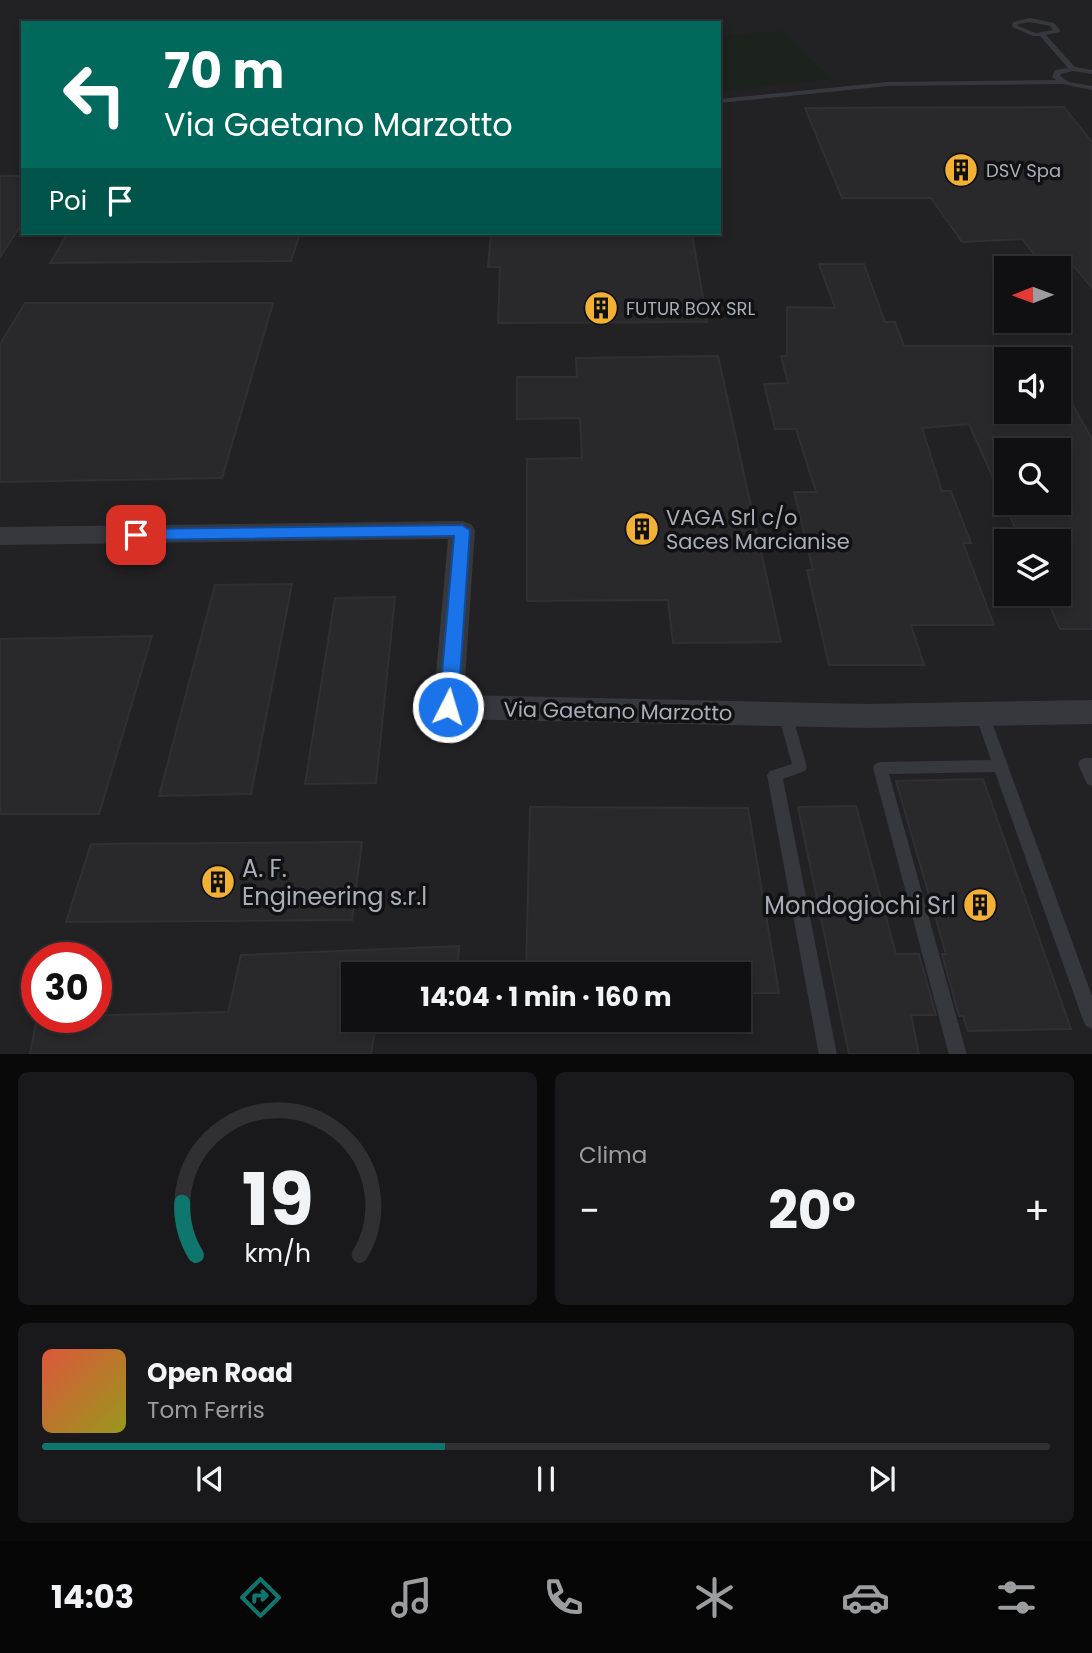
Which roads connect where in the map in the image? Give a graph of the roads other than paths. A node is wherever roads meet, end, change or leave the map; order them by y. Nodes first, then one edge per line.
1 (1042, 35) junction
2 (1073, 69) junction
3 (1092, 72) edge
4 (1058, 78) junction
5 (1092, 88) edge
6 (721, 93) edge
7 (721, 101) edge
8 (0, 536) edge
9 (1092, 712) edge
10 (785, 714) junction
11 (982, 714) junction
12 (1092, 764) edge
13 (1001, 766) junction
14 (1092, 780) edge
15 (1092, 1020) edge
16 (828, 1054) edge
17 (958, 1054) edge

1 - 1 lane
1 - 2 lane
2 - 3 lane
2 - 4 lane
4 - 5 lane
4 - 6 lane
4 - 7 lane
8 - 10 street, Via Gaetano Marzotto
9 - 11 street, Via Gaetano Marzotto
10 - 11 street, Via Gaetano Marzotto
10 - 16 lane
11 - 13 lane
12 - 14 lane
13 - 15 lane
13 - 17 lane

